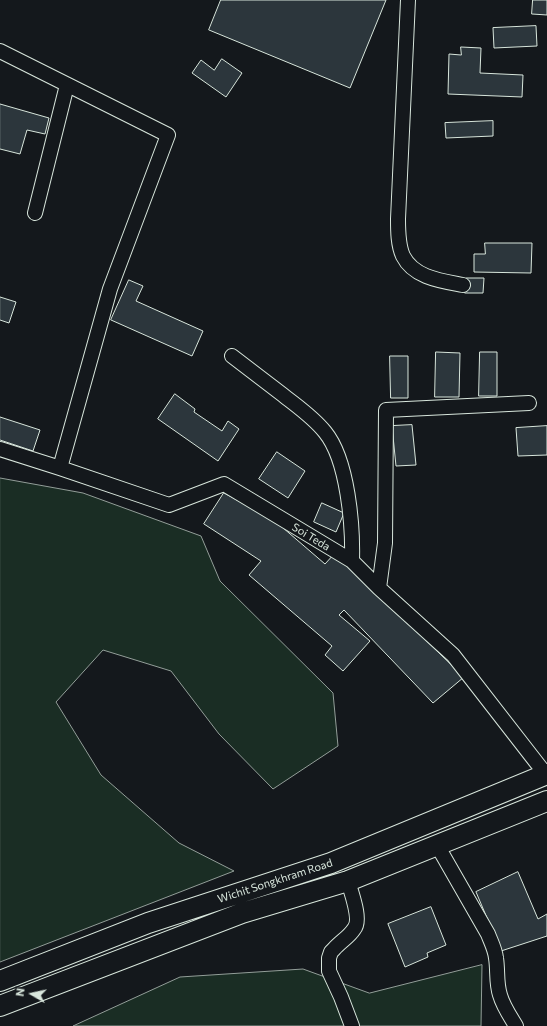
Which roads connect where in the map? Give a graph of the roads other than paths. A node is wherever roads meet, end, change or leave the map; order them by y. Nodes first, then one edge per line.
1 (408, 0) edge
2 (0, 51) edge
3 (68, 85) junction
4 (35, 213) dead end
5 (463, 285) dead end
6 (232, 356) dead end
7 (529, 403) dead end
8 (0, 449) edge
9 (60, 468) junction
10 (352, 561) junction
11 (379, 588) junction
12 (547, 775) edge
13 (547, 801) edge
14 (437, 845) junction
15 (348, 881) junction
16 (0, 981) edge
17 (0, 1006) edge
18 (352, 1026) edge
19 (516, 1026) edge

1 - 5 street
2 - 3 street
3 - 4 street
3 - 9 street
6 - 10 street
7 - 11 street
8 - 9 street, Soi Teda
9 - 10 street, Soi Teda
10 - 11 street, Soi Teda
11 - 12 street, Soi Teda
12 - 16 main road, Wichit Songkhram Road
13 - 14 main road, Wichit Songkhram Road
14 - 15 main road, Wichit Songkhram Road
14 - 19 street
15 - 17 main road, Wichit Songkhram Road
15 - 18 street

